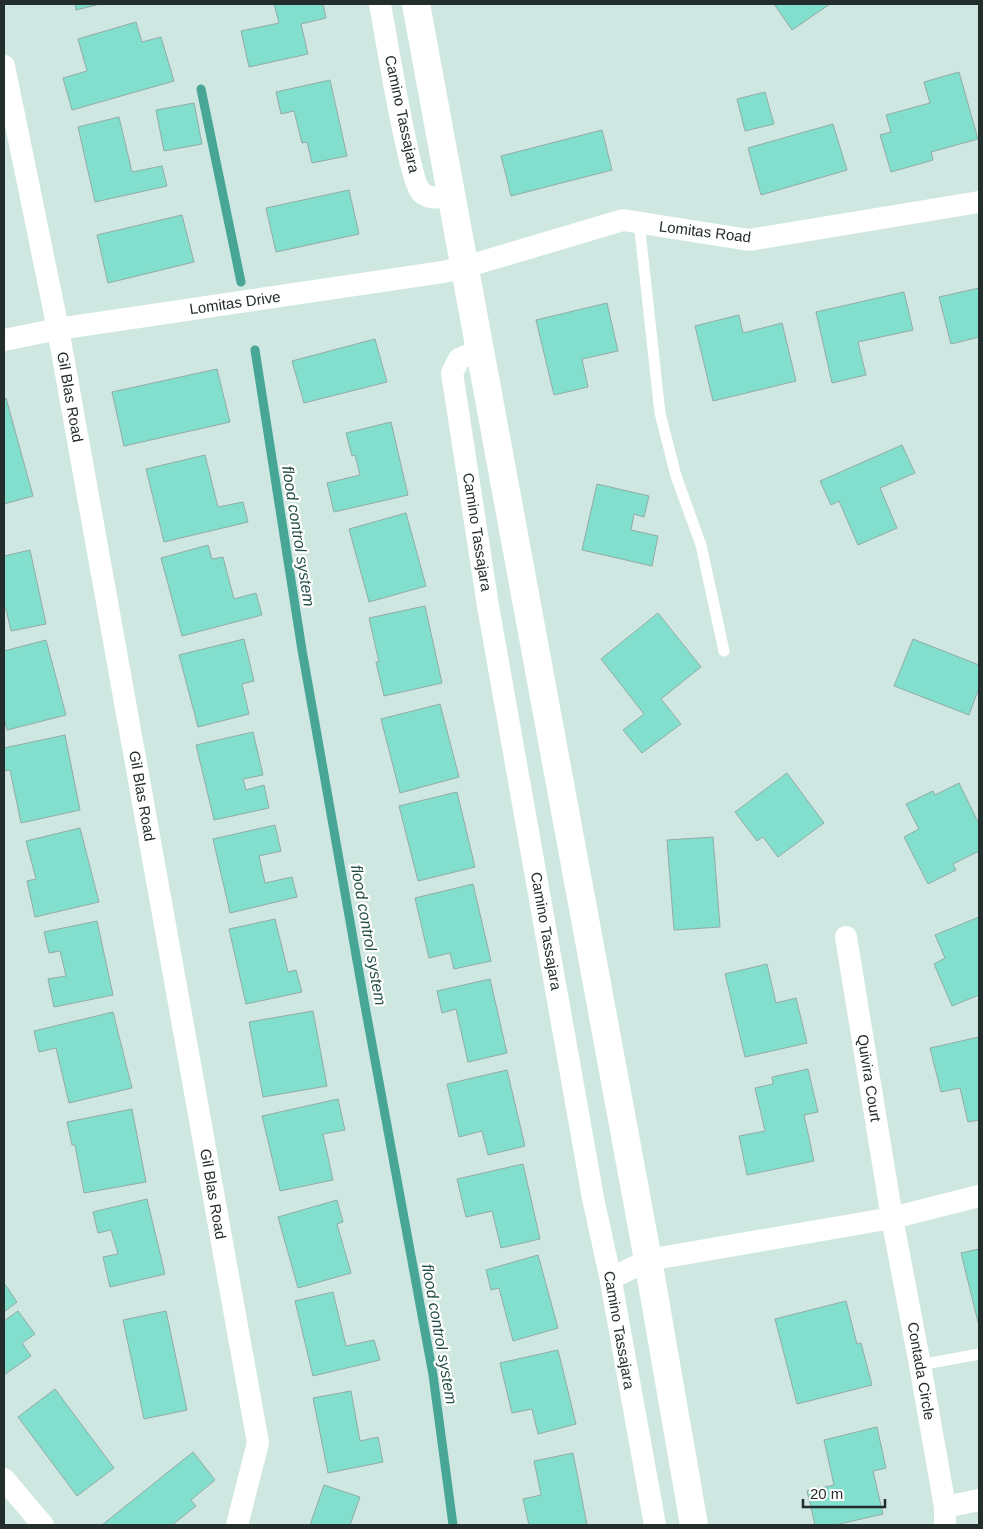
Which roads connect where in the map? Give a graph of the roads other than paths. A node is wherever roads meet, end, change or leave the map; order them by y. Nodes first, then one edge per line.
1 (380, 4) edge
2 (416, 4) edge
3 (4, 66) edge
4 (452, 196) junction
5 (979, 202) edge
6 (639, 222) junction
7 (466, 267) junction
8 (58, 329) junction
9 (4, 340) edge
10 (480, 350) junction
11 (724, 651) dead end
12 (846, 937) dead end
13 (979, 1196) edge
14 (892, 1218) junction
15 (648, 1260) junction
16 (610, 1276) junction
17 (979, 1354) edge
18 (920, 1365) junction
19 (4, 1479) edge
20 (979, 1500) edge
21 (945, 1516) edge
22 (43, 1525) edge
23 (237, 1525) edge
24 (655, 1525) edge
25 (694, 1525) edge

1 - 4 street, Camino Tassajara
2 - 4 street
3 - 8 street, Gil Blas Road
4 - 7 street
5 - 6 street, Lomitas Road
6 - 7 street, Lomitas Road
6 - 11 lane
7 - 8 street, Lomitas Drive
7 - 10 street
8 - 9 street, Lomitas Drive
8 - 23 street, Gil Blas Road
10 - 15 street
10 - 16 street, Camino Tassajara
12 - 14 street, Quivira Court
13 - 14 street
14 - 15 street
14 - 18 street, Contada Circle
15 - 16 street
15 - 25 street
16 - 24 street, Camino Tassajara
17 - 18 lane
18 - 21 street, Contada Circle
19 - 22 street
20 - 21 street

